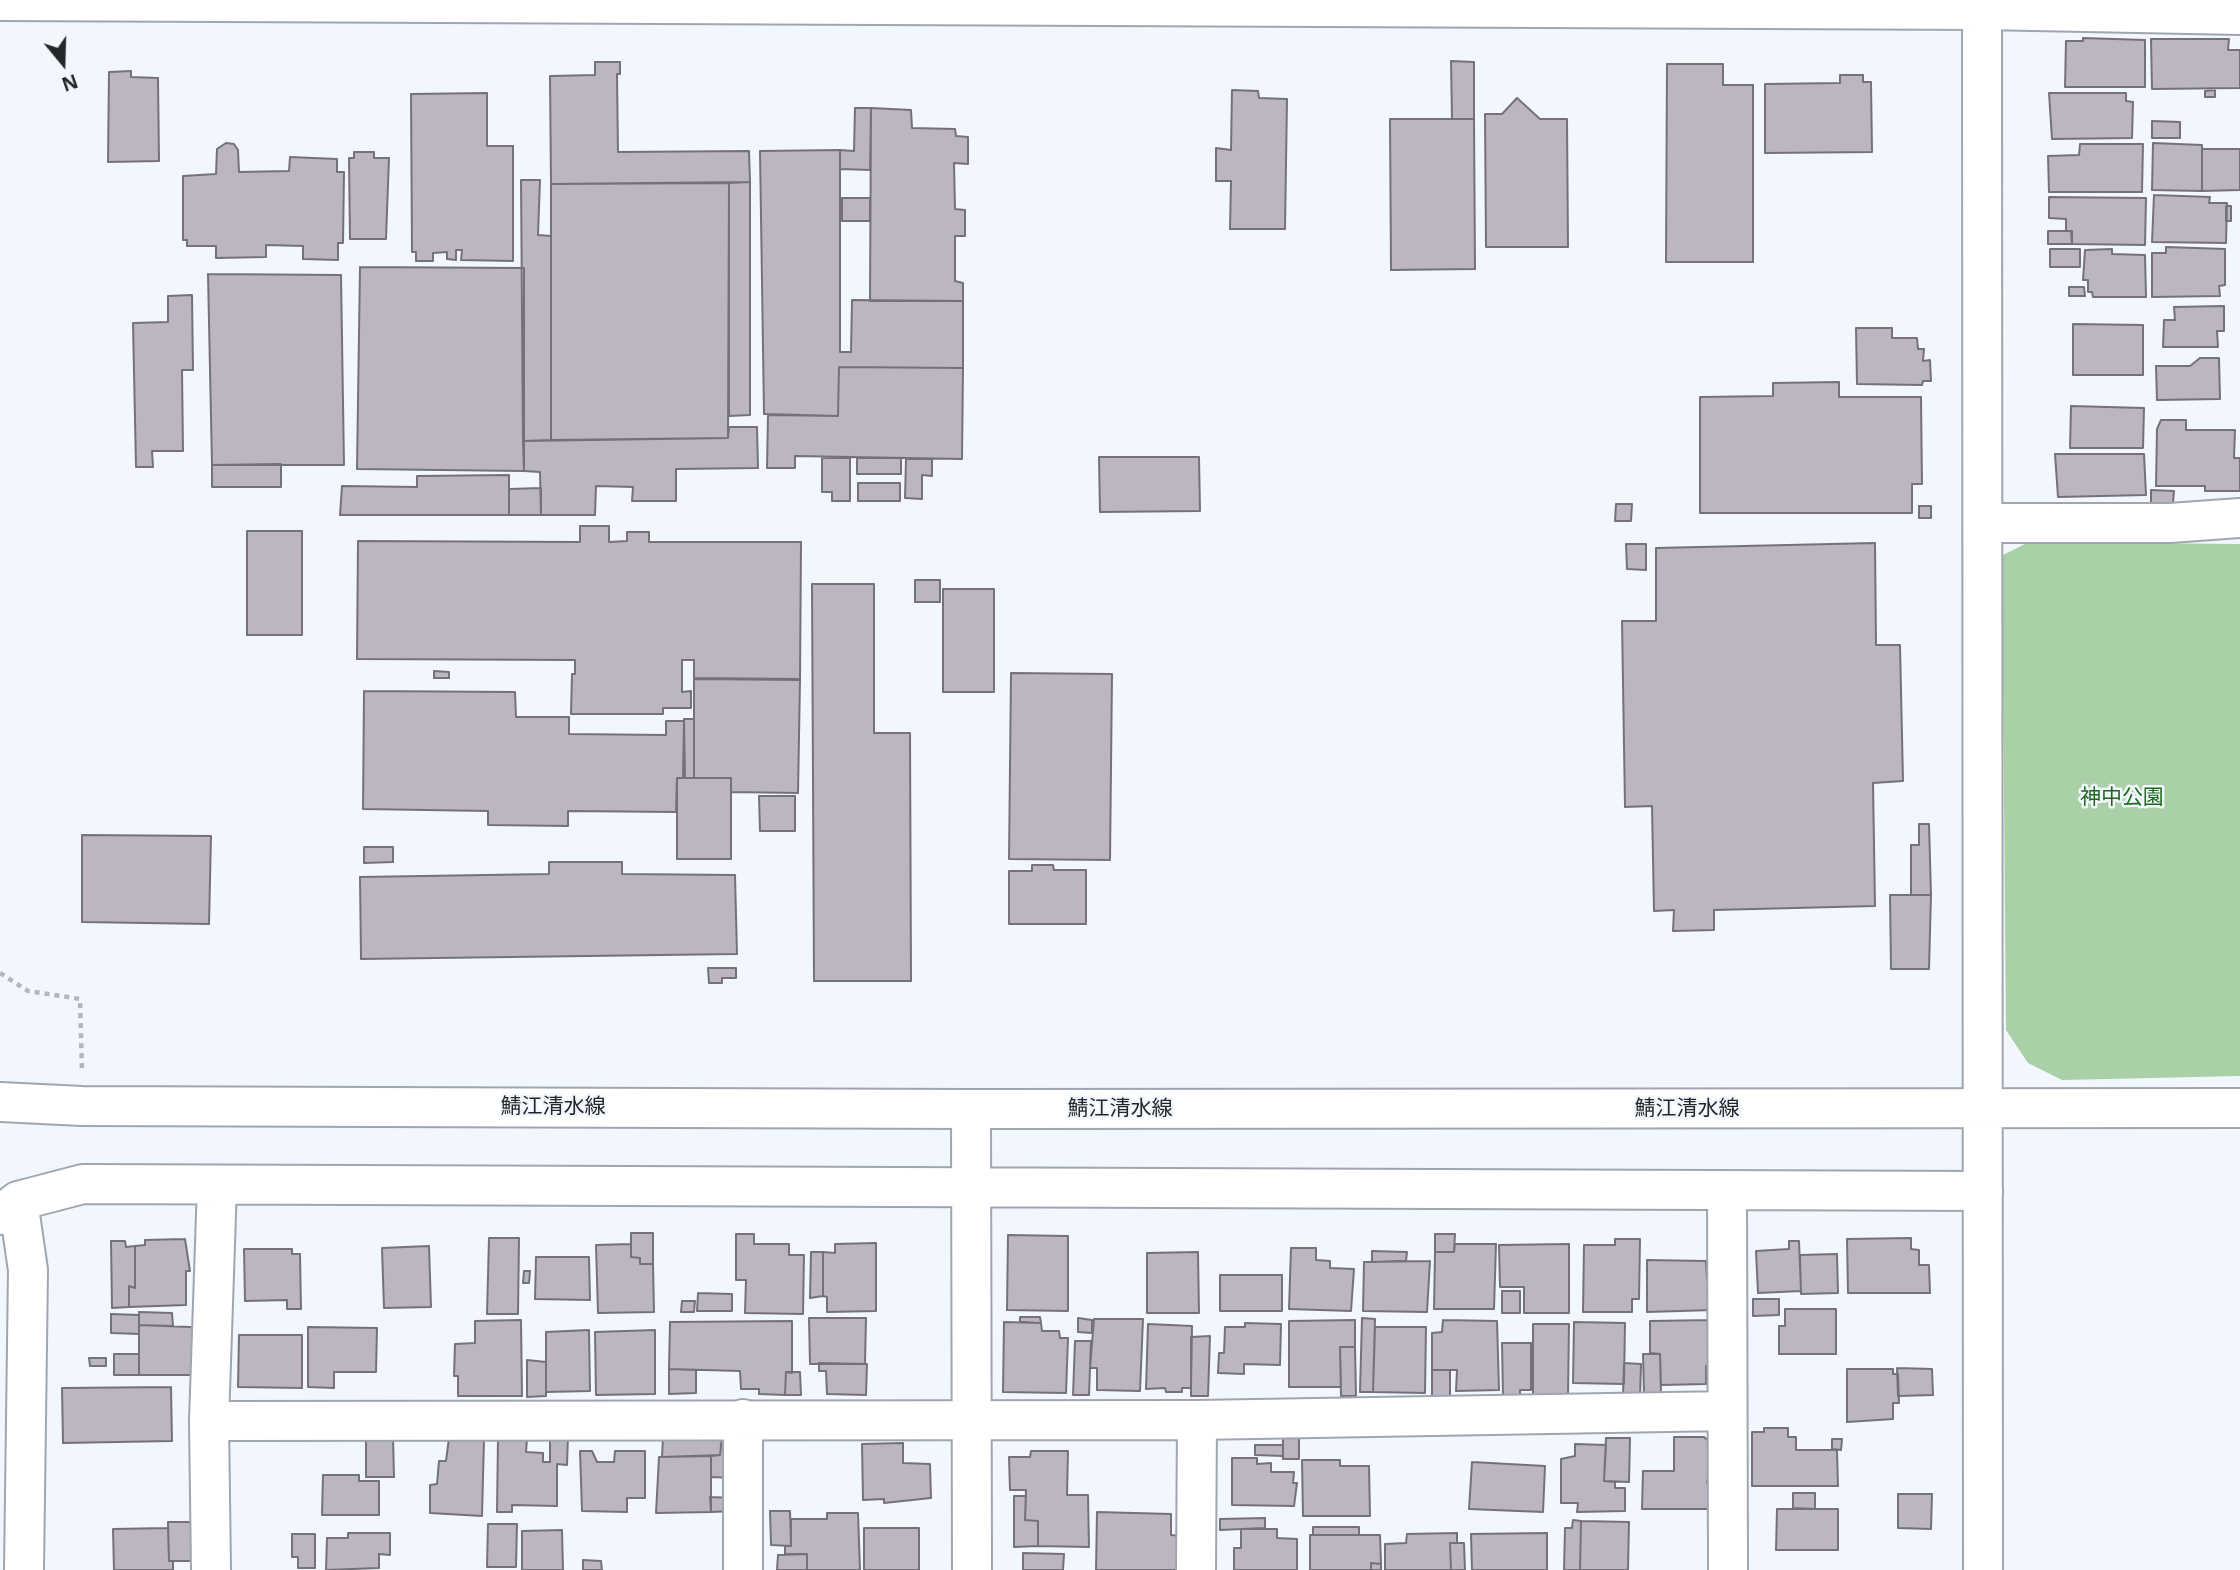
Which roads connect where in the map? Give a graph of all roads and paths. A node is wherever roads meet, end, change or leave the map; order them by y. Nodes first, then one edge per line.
1 (0, 1) edge
2 (496, 3) edge
3 (1982, 5) edge
4 (2240, 15) edge
5 (2240, 518) edge
6 (1985, 523) junction
7 (0, 973) edge
8 (80, 999) dead end
9 (0, 1102) edge
10 (2240, 1108) edge
11 (971, 1109) junction
12 (1982, 1109) junction
13 (217, 1185) junction
14 (972, 1188) junction
15 (1727, 1191) junction
16 (1983, 1191) junction
17 (9, 1208) edge
18 (1727, 1411) junction
19 (743, 1419) junction
20 (971, 1420) junction
21 (1197, 1420) junction
22 (209, 1421) junction
23 (24, 1570) edge
24 (211, 1570) edge
25 (743, 1570) edge
26 (972, 1570) edge
27 (1196, 1570) edge
28 (1728, 1570) edge
29 (1983, 1570) edge

1 - 2 street
2 - 3 street
3 - 4 street
3 - 6 street
5 - 6 street
6 - 12 street
7 - 8 path
9 - 11 street, 鯖江清水線
10 - 12 street, 鯖江清水線
11 - 12 street, 鯖江清水線
11 - 14 street
12 - 16 street
13 - 14 street
13 - 17 street
13 - 22 street
14 - 15 street
14 - 20 street
15 - 16 street
15 - 18 street
16 - 29 street
17 - 23 street
18 - 21 street
18 - 28 street
19 - 20 street
19 - 22 street
19 - 25 street
20 - 21 street
20 - 26 street
21 - 27 street
22 - 24 street

